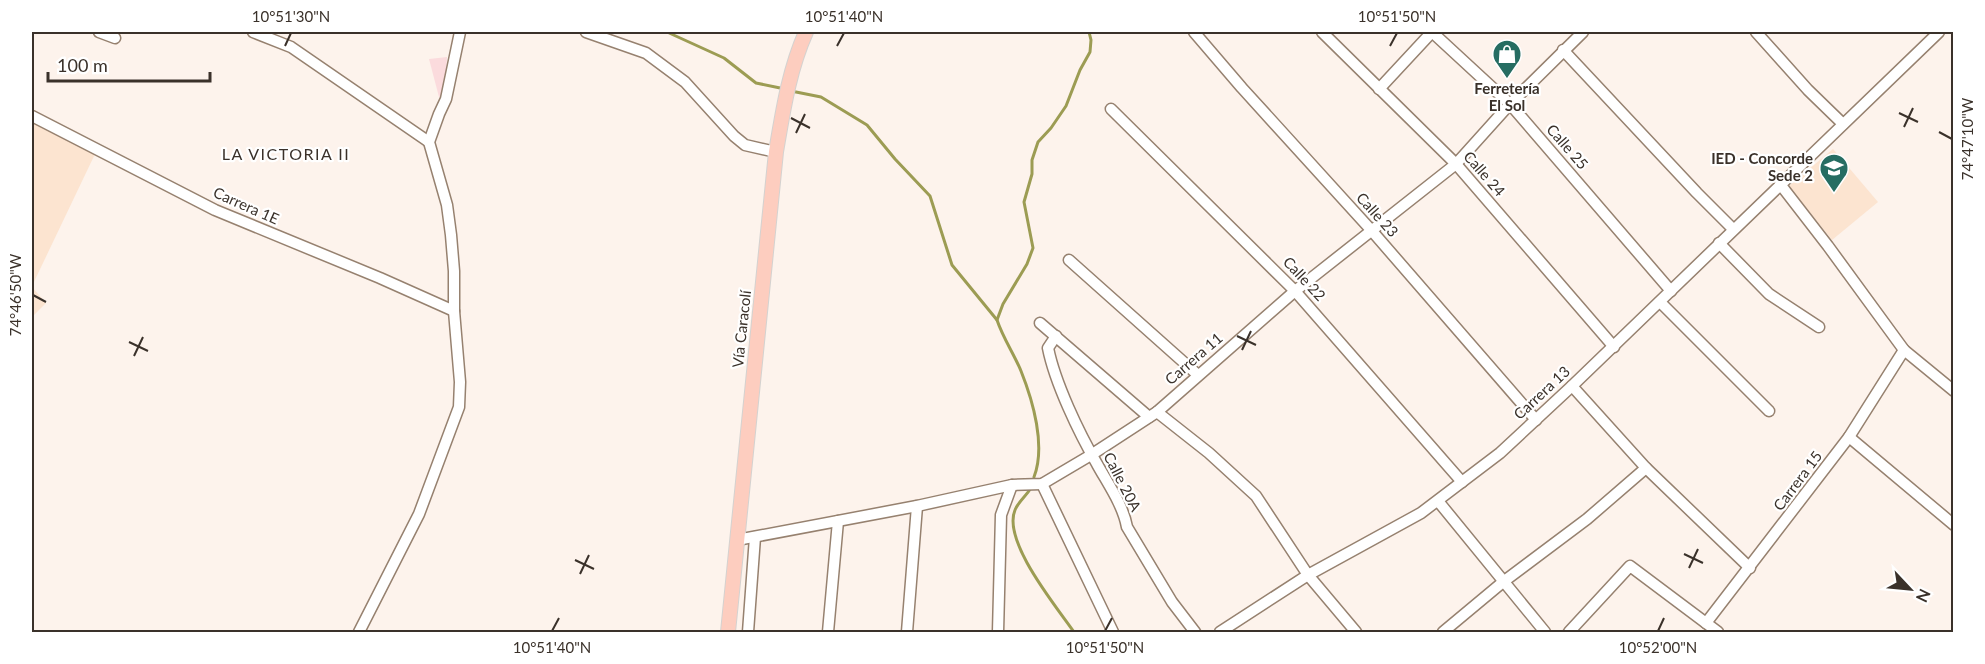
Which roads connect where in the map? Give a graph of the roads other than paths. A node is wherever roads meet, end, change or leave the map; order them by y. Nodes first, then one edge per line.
1 (99, 32) edge
2 (253, 32) edge
3 (459, 32) edge
4 (586, 32) edge
5 (806, 32) edge
6 (1194, 32) edge
7 (1322, 32) edge
8 (1432, 32) edge
9 (1583, 32) edge
10 (1755, 32) edge
11 (1939, 32) edge
12 (115, 38) dead end
13 (1563, 50) junction
14 (1379, 89) junction
15 (1510, 104) junction
16 (1111, 109) dead end
17 (32, 116) edge
18 (1844, 124) junction
19 (429, 142) junction
20 (776, 152) junction
21 (1456, 164) junction
22 (1780, 184) junction
23 (1733, 229) junction
24 (1372, 231) junction
25 (1719, 243) junction
26 (1069, 260) dead end
27 (1295, 291) junction
28 (1671, 291) junction
29 (1660, 302) junction
30 (454, 312) junction
31 (1040, 323) dead end
32 (1819, 327) dead end
33 (1056, 336) junction
34 (1614, 346) junction
35 (1904, 350) junction
36 (1198, 375) junction
37 (1572, 386) junction
38 (1953, 391) edge
39 (1769, 411) dead end
40 (1153, 415) junction
41 (1536, 420) junction
42 (1849, 437) junction
43 (1091, 455) junction
44 (1646, 468) junction
45 (1462, 482) junction
46 (1037, 483) junction
47 (1012, 485) junction
48 (1438, 501) junction
49 (917, 506) junction
50 (838, 521) junction
51 (1953, 525) edge
52 (755, 537) junction
53 (736, 540) junction
54 (1750, 568) junction
55 (1308, 575) junction
56 (1503, 582) junction
57 (1706, 623) junction
58 (359, 633) edge
59 (728, 633) edge
60 (748, 633) edge
61 (828, 633) edge
62 (907, 633) edge
63 (998, 633) edge
64 (1113, 633) edge
65 (1195, 633) edge
66 (1221, 633) edge
67 (1356, 633) edge
68 (1443, 633) edge
69 (1545, 633) edge
70 (1569, 633) edge
71 (1718, 633) edge

1 - 12 street
2 - 19 street
3 - 19 street
4 - 20 street
5 - 20 main road, Vía Caracolí
6 - 24 street, Calle 23
7 - 14 street, Calle 24
8 - 14 street
8 - 15 street, Calle 25
9 - 13 street, Carrera 11
10 - 18 street
11 - 18 street, Carrera 13
13 - 15 street, Carrera 11
13 - 23 street
14 - 21 street, Calle 24
15 - 21 street, Carrera 11
15 - 28 street, Calle 25
16 - 27 street, Calle 22
17 - 30 street, Carrera 1E
18 - 22 street, Carrera 13
19 - 30 street
20 - 53 main road, Vía Caracolí
21 - 24 street, Carrera 11
21 - 34 street, Calle 24
22 - 23 street, Carrera 13
22 - 35 street
23 - 25 street, Carrera 13
24 - 27 street, Carrera 11
24 - 41 street, Calle 23
25 - 28 street, Carrera 13
25 - 32 street
26 - 36 street
27 - 36 street, Carrera 11
27 - 45 street, Calle 22
28 - 29 street, Carrera 13
29 - 34 street, Carrera 13
29 - 39 street
30 - 58 street
31 - 33 street
33 - 40 street
33 - 43 street, Calle 20A
34 - 37 street, Carrera 13
35 - 38 street
35 - 42 street, Carrera 15
36 - 40 street, Carrera 11
37 - 41 street, Carrera 13
37 - 44 street
40 - 43 street, Carrera 11
40 - 55 street
41 - 45 street, Carrera 13
42 - 51 street
42 - 54 street, Carrera 15
43 - 46 street, Carrera 11
43 - 65 street, Calle 20A
44 - 54 street
44 - 56 street
45 - 48 street, Carrera 13
46 - 47 street, Carrera 11
46 - 64 street
47 - 49 street, Carrera 11
47 - 63 street
48 - 55 street, Carrera 13
48 - 56 street
49 - 50 street, Carrera 11
49 - 62 street
50 - 52 street, Carrera 11
50 - 61 street
52 - 53 street, Carrera 11
52 - 60 street
53 - 59 main road, Vía Caracolí
54 - 57 street, Carrera 15
55 - 66 street, Carrera 13
55 - 67 street
56 - 68 street
56 - 69 street
57 - 70 street
57 - 71 street

